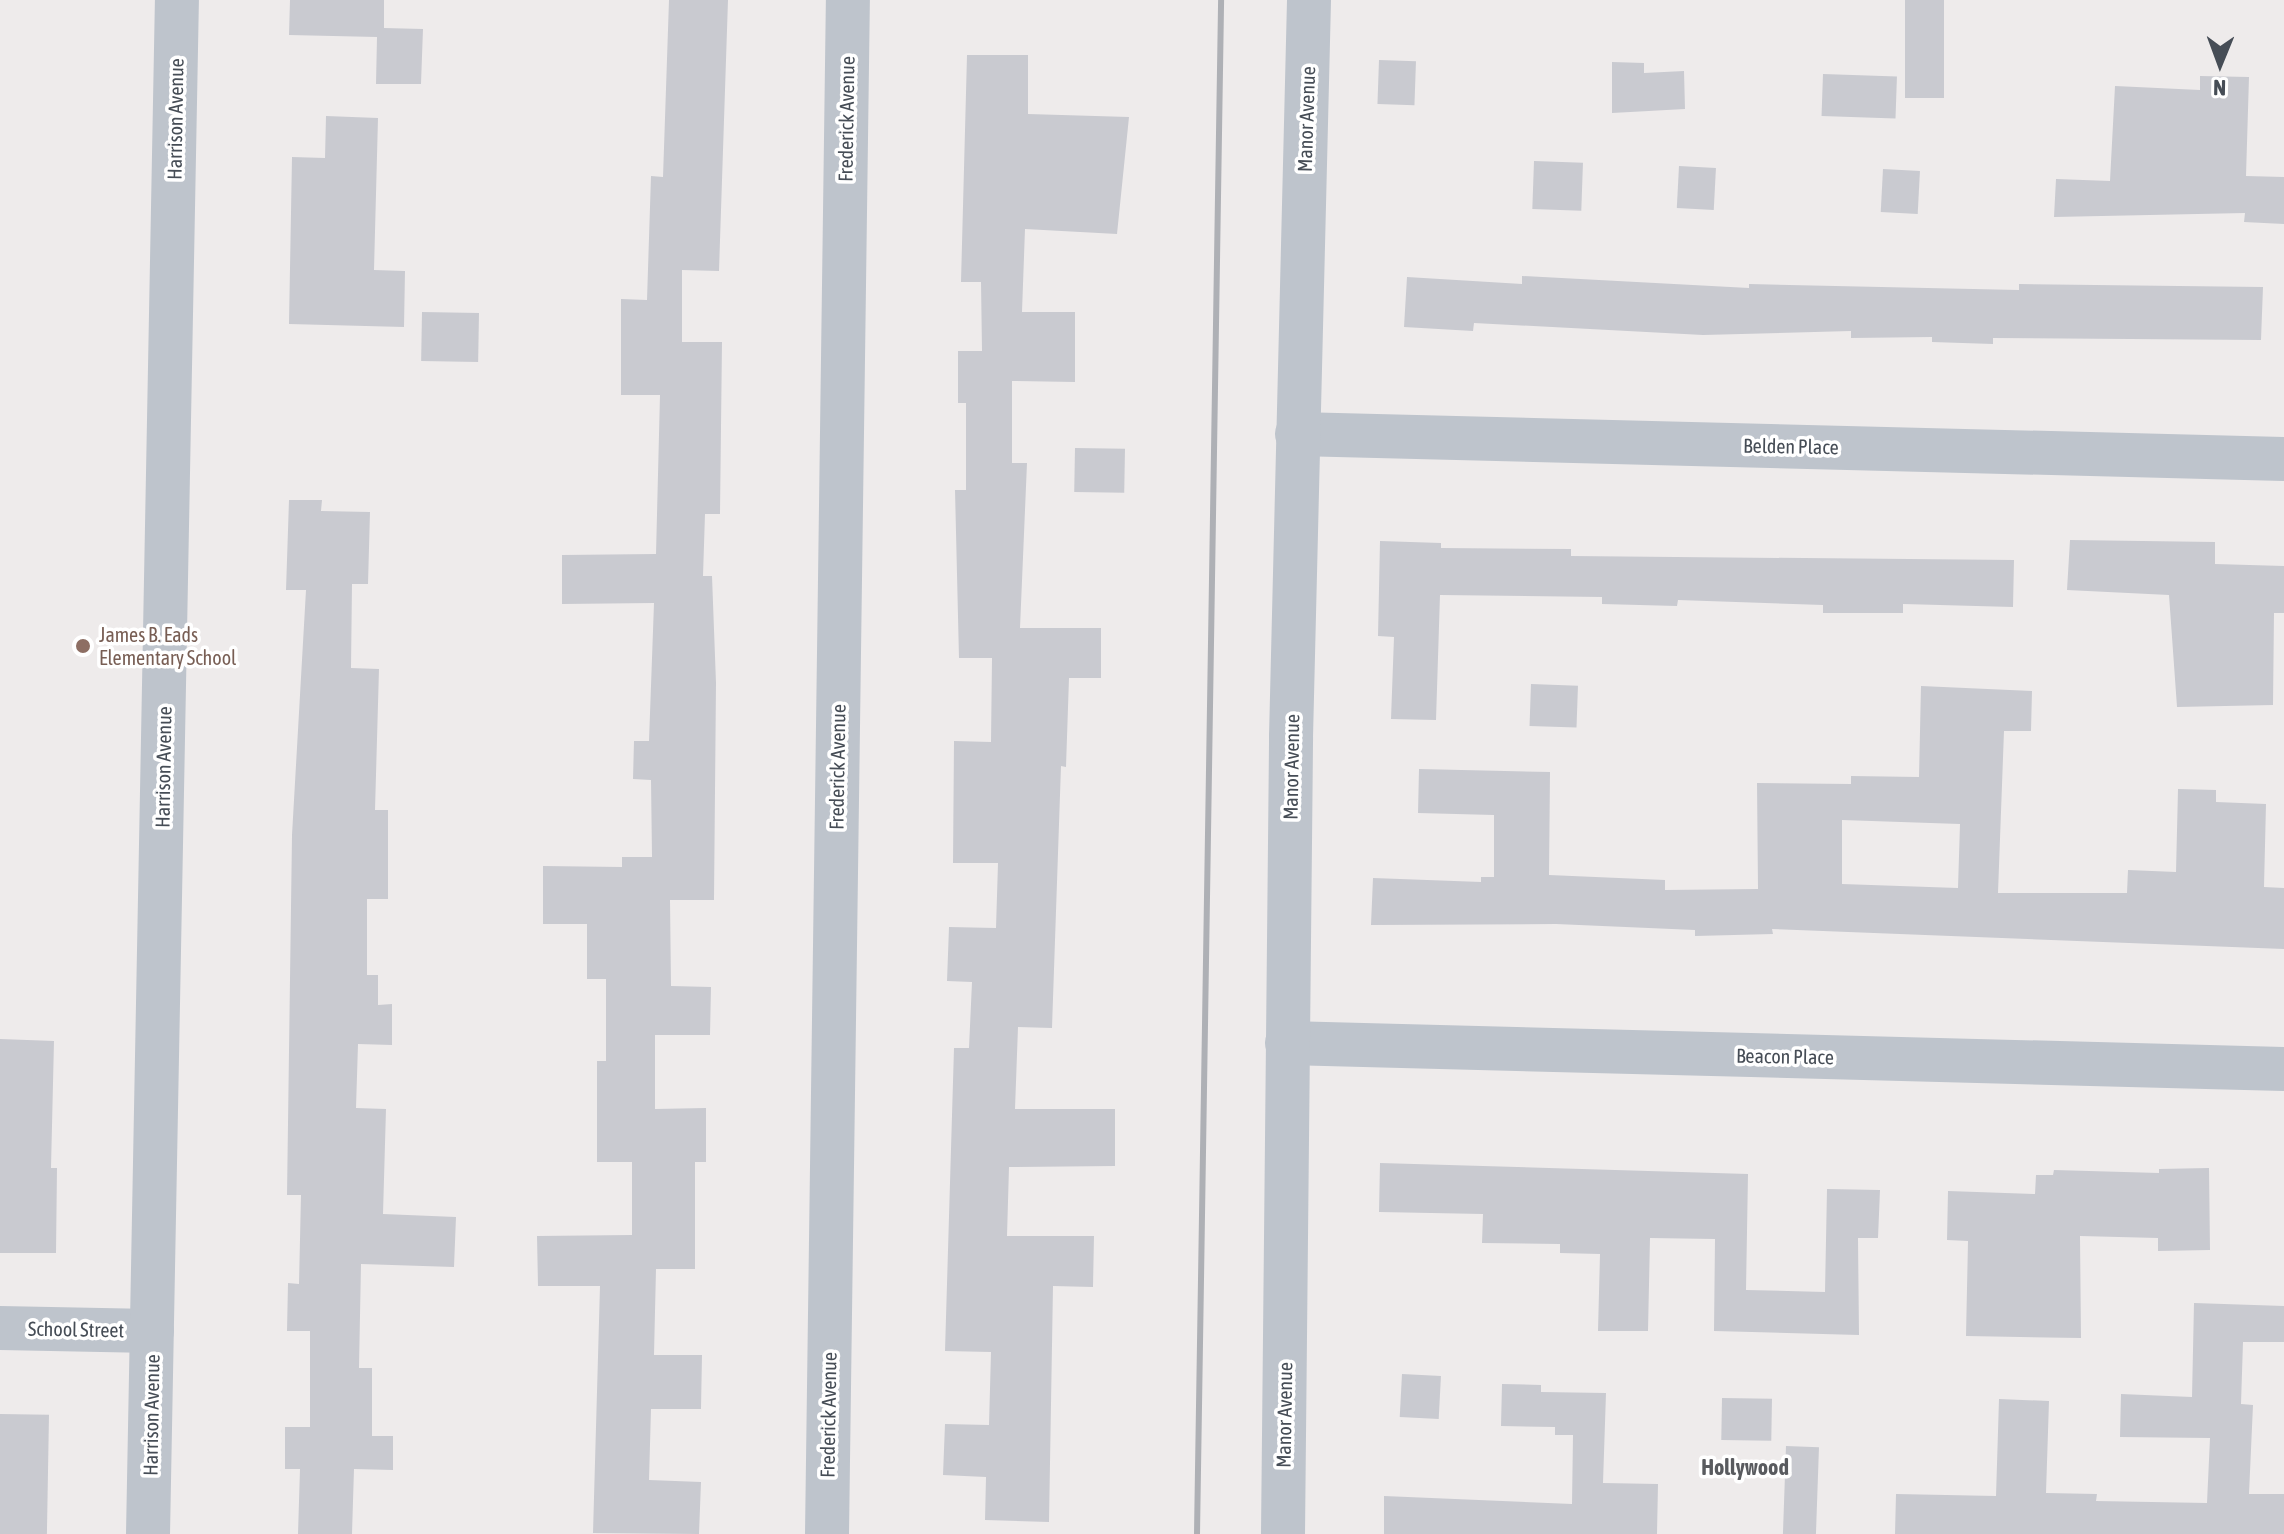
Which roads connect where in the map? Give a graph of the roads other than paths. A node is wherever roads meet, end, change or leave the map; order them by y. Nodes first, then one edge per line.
1 (177, 0) edge
2 (848, 0) edge
3 (1309, 0) edge
4 (1297, 434) junction
5 (2284, 459) edge
6 (1287, 1043) junction
7 (2284, 1069) edge
8 (0, 1328) edge
9 (152, 1331) junction
10 (148, 1534) edge
11 (827, 1534) edge
12 (1283, 1534) edge

1 - 9 street, Harrison Avenue
2 - 11 street, Frederick Avenue
3 - 4 street, Manor Avenue
4 - 5 street, Belden Place
4 - 6 street, Manor Avenue
6 - 7 street, Beacon Place
6 - 12 street, Manor Avenue
8 - 9 street, School Street
9 - 10 street, Harrison Avenue

